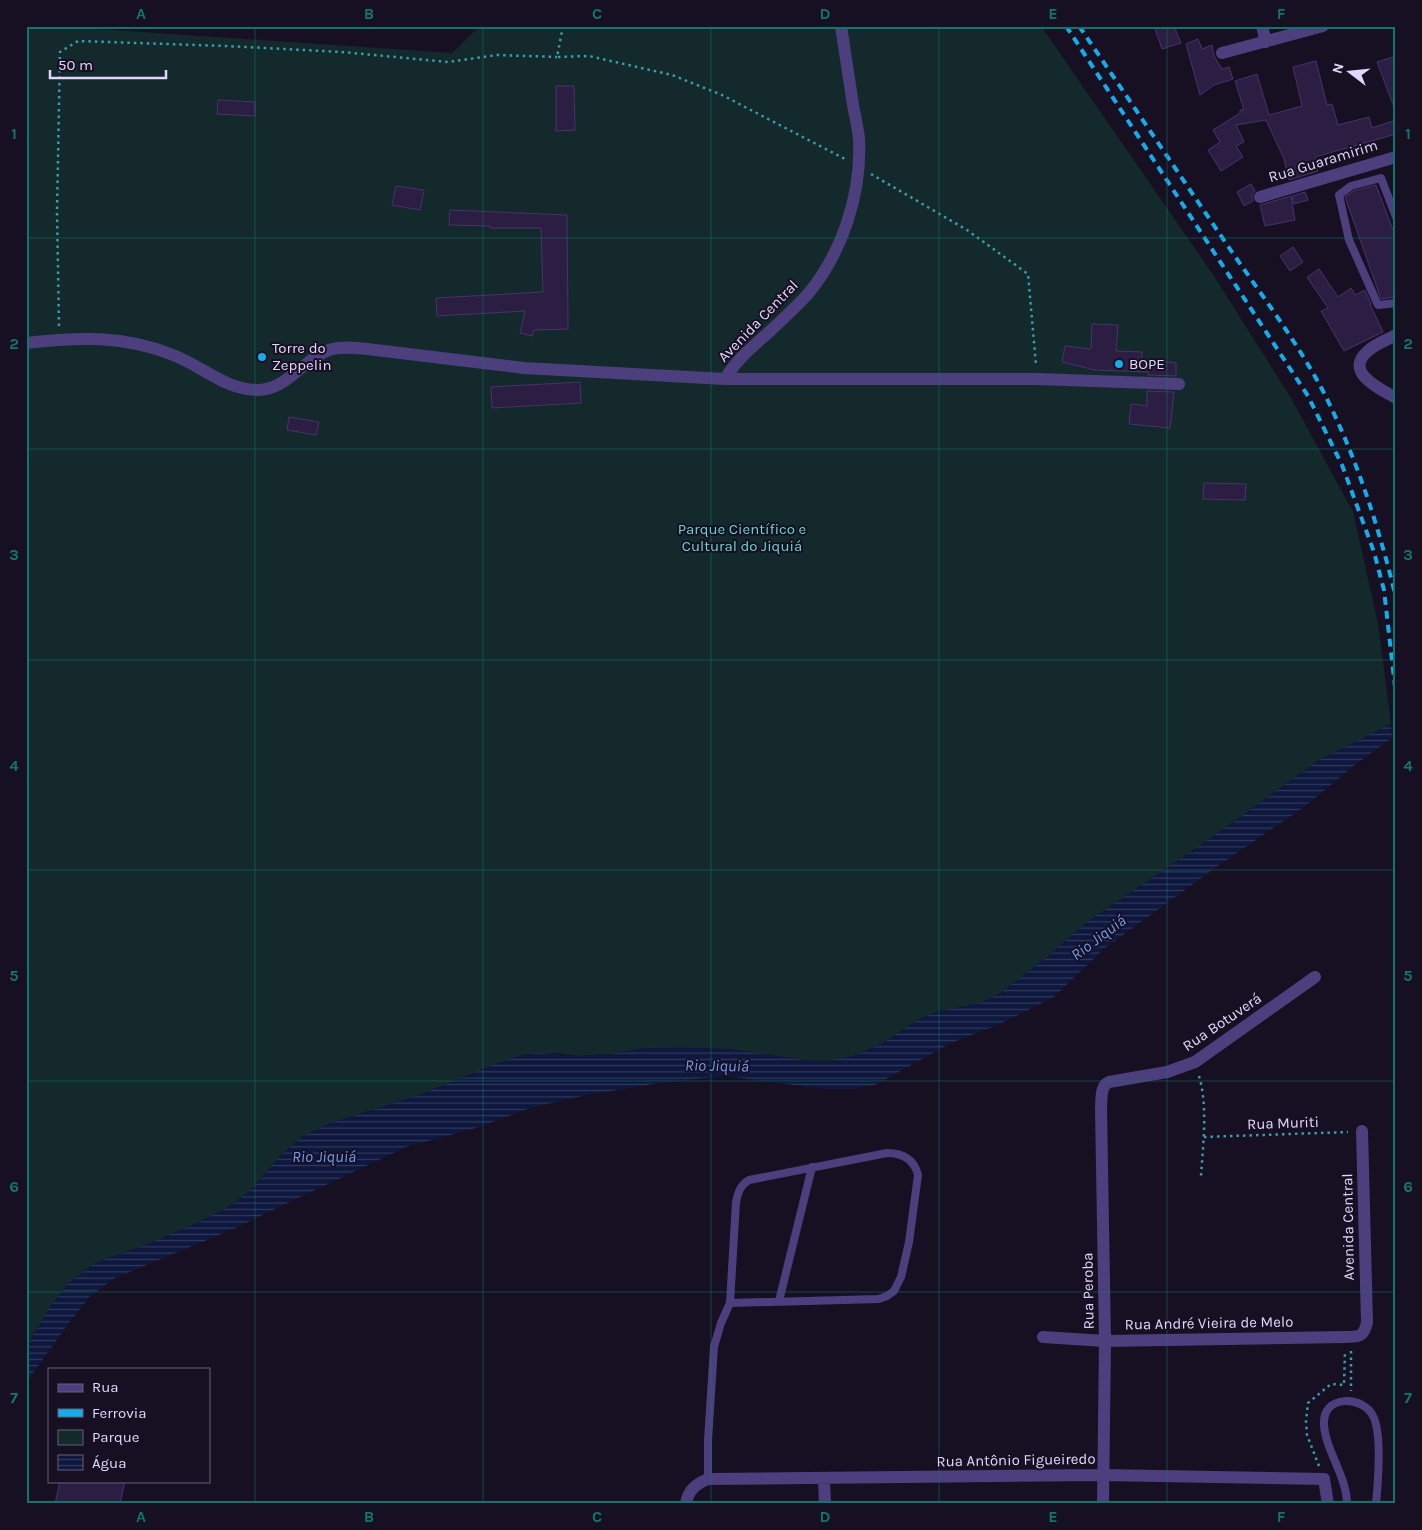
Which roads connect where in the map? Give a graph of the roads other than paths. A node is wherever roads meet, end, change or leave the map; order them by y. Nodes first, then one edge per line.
1 (841, 26) edge
2 (1262, 26) edge
3 (1323, 26) edge
4 (1266, 42) junction
5 (1222, 53) dead end
6 (1396, 157) edge
7 (1260, 197) dead end
8 (1396, 217) edge
9 (1396, 303) edge
10 (1396, 336) edge
11 (26, 343) edge
12 (726, 379) junction
13 (1179, 384) dead end
14 (1396, 398) edge
15 (1315, 976) dead end
16 (1109, 1082) joint
17 (1362, 1131) road end
18 (812, 1167) junction
19 (779, 1301) junction
20 (730, 1303) junction
21 (1367, 1322) joint
22 (1043, 1337) dead end
23 (1105, 1341) junction
24 (1102, 1476) junction
25 (708, 1479) junction
26 (824, 1479) junction
27 (686, 1504) edge
28 (824, 1504) edge
29 (1103, 1504) edge
30 (1328, 1504) edge
31 (1347, 1504) edge
32 (1376, 1504) edge

1 - 12 street, Avenida Central
2 - 4 street
3 - 4 street
4 - 5 street
6 - 7 street, Rua Guaramirim
8 - 9 lane
10 - 14 street
11 - 12 street
12 - 13 street
15 - 16 street, Rua Botuverá
16 - 23 street, Rua Peroba
17 - 21 street, Avenida Central
18 - 19 lane
18 - 19 lane
18 - 20 lane
19 - 20 lane
20 - 25 lane
21 - 23 street, Rua André Vieira de Melo
22 - 23 street, Rua André Vieira de Melo
23 - 24 street, Rua Peroba
24 - 26 street, Rua Antônio Figueiredo
24 - 29 street, Rua Peroba
24 - 30 street, Rua Antônio Figueiredo
25 - 26 street, Rua Antônio Figueiredo
25 - 27 street
26 - 28 street
31 - 32 lane

